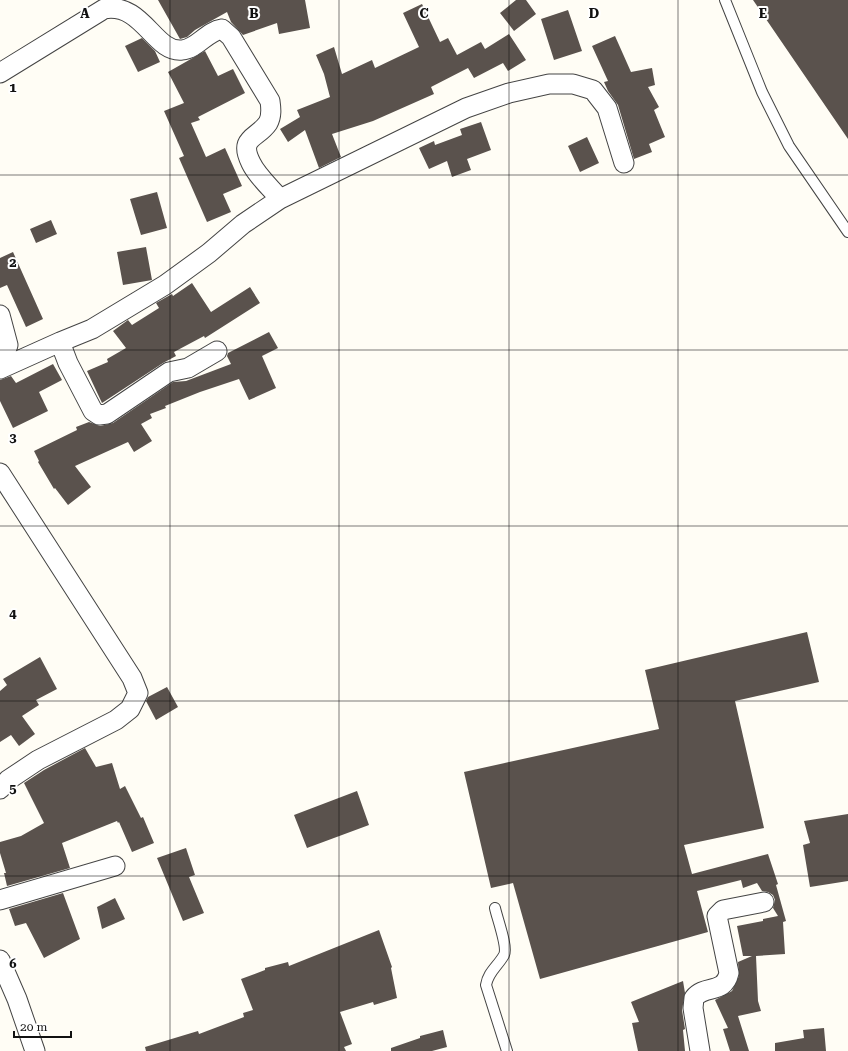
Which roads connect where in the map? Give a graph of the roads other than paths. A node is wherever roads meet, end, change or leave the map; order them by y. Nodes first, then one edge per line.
1 (725, 0) edge
2 (0, 73) edge
3 (624, 163) dead end
4 (280, 199) junction
5 (848, 232) edge
6 (0, 316) edge
7 (60, 342) junction
8 (217, 351) dead end
9 (0, 368) edge
10 (0, 473) edge
11 (0, 788) edge
12 (115, 866) dead end
13 (0, 900) edge
14 (764, 902) dead end
15 (495, 908) dead end
16 (0, 960) edge
17 (35, 1051) edge
18 (507, 1051) edge
19 (700, 1051) edge

1 - 5 lane
2 - 4 street
3 - 4 street
4 - 7 street
6 - 9 street
7 - 8 street
7 - 9 street
10 - 11 street
12 - 13 street
14 - 19 street
15 - 18 lane
16 - 17 street

